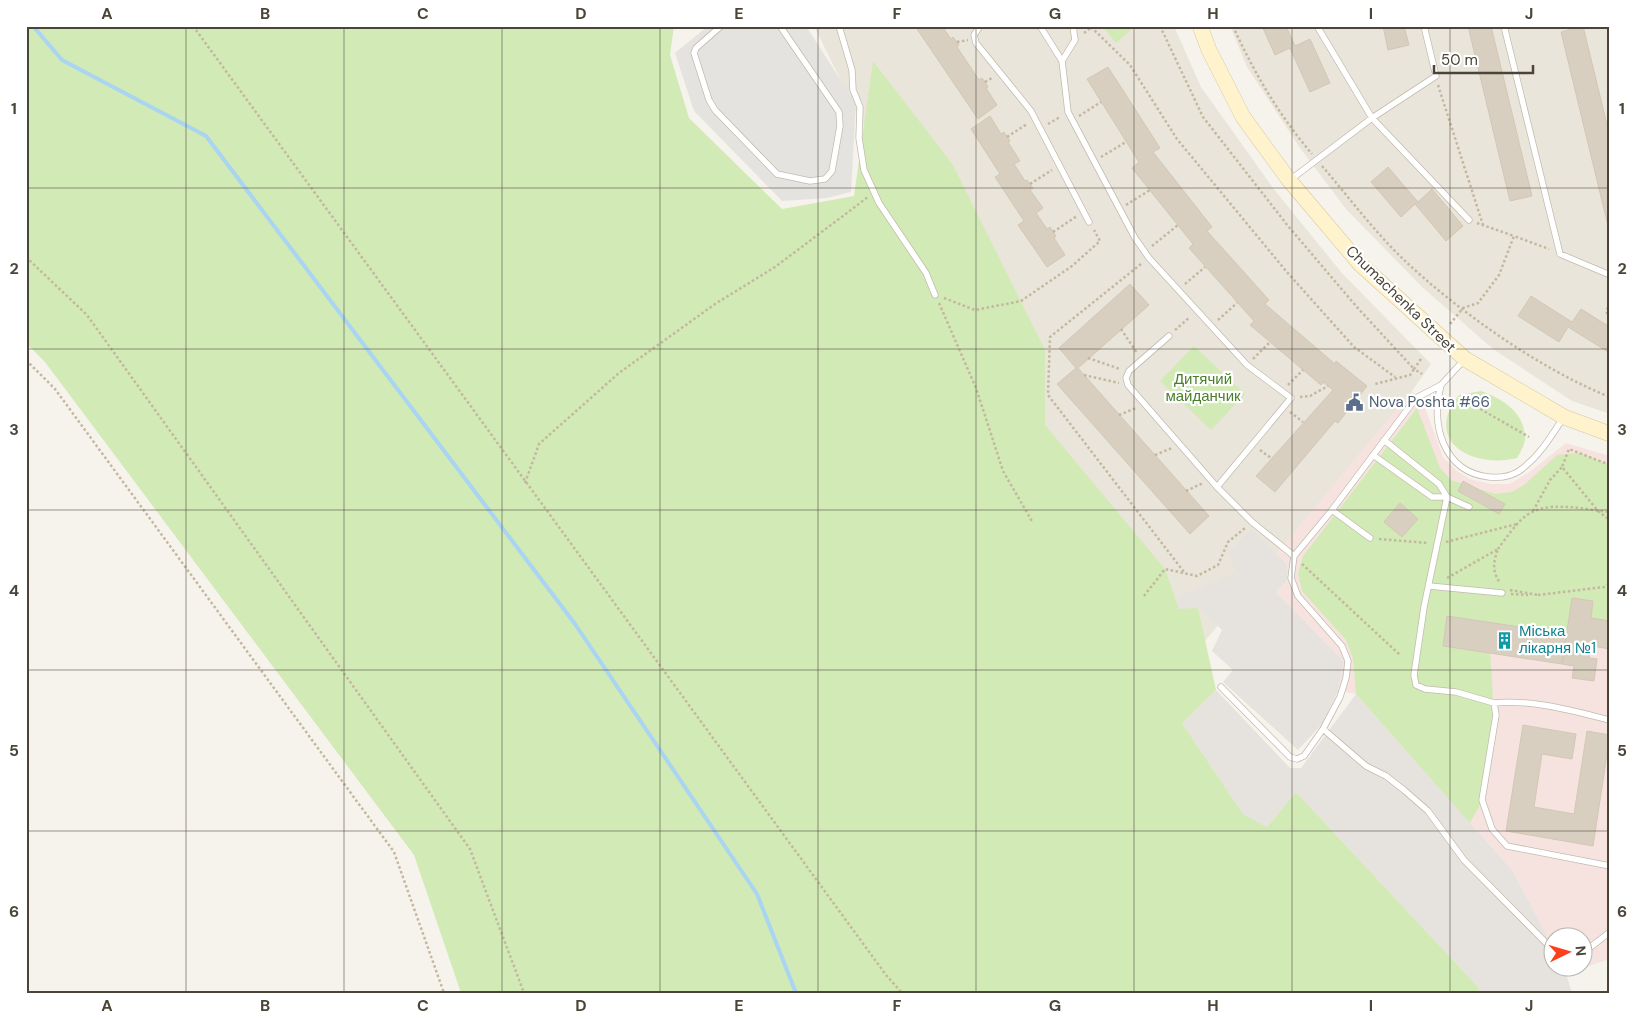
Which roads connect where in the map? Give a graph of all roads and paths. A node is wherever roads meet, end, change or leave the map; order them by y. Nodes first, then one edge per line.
1 (193, 26) edge
2 (721, 26) edge
3 (780, 26) edge
4 (839, 26) edge
5 (980, 26) edge
6 (1040, 26) edge
7 (1073, 26) edge
8 (1160, 26) edge
9 (1200, 26) edge
10 (1233, 26) edge
11 (1317, 26) edge
12 (1424, 26) edge
13 (1504, 26) edge
14 (1091, 27) edge
15 (1062, 61) junction
16 (1436, 76) junction
17 (1101, 102) dead end
18 (1068, 112) junction
19 (1372, 118) junction
20 (1035, 120) junction
21 (1072, 120) junction
22 (1040, 129) junction
23 (1007, 136) dead end
24 (1126, 142) dead end
25 (1317, 160) junction
26 (1094, 162) junction
27 (1060, 165) junction
28 (1290, 180) junction
29 (1030, 184) dead end
30 (1150, 190) dead end
31 (874, 192) junction
32 (1120, 210) junction
33 (1084, 212) junction
34 (1468, 220) joint
35 (1089, 222) joint
36 (1178, 225) dead end
37 (1483, 225) junction
38 (1054, 232) dead end
39 (1514, 236) junction
40 (1560, 254) junction
41 (1147, 255) junction
42 (26, 257) edge
43 (1205, 267) dead end
44 (1610, 275) edge
45 (1178, 290) junction
46 (935, 295) junction
47 (1237, 302) dead end
48 (1610, 303) edge
49 (1463, 308) junction
50 (1197, 310) junction
51 (1610, 316) edge
52 (1450, 324) dead end
53 (1212, 326) junction
54 (1121, 329) dead end
55 (1168, 336) joint
56 (1270, 342) dead end
57 (1088, 358) dead end
58 (1421, 359) dead end
59 (1464, 359) junction
60 (26, 360) edge
61 (1142, 360) junction
62 (1248, 365) junction
63 (1414, 369) junction
64 (1302, 370) dead end
65 (1129, 371) junction
66 (1422, 374) dead end
67 (1084, 375) dead end
68 (1396, 378) junction
69 (1375, 384) dead end
70 (1128, 385) junction
71 (1441, 385) junction
72 (1328, 386) dead end
73 (1282, 391) junction
74 (1610, 397) edge
75 (1291, 398) junction
76 (1463, 399) dead end
77 (1145, 404) junction
78 (1283, 407) junction
79 (1119, 415) dead end
80 (1564, 418) junction
81 (1302, 422) dead end
82 (1610, 434) edge
83 (1529, 437) dead end
84 (1384, 440) junction
85 (1180, 444) junction
86 (1252, 444) junction
87 (1155, 455) dead end
88 (1373, 455) junction
89 (1271, 458) dead end
90 (1610, 465) edge
91 (1562, 467) junction
92 (1211, 480) junction
93 (525, 484) junction
94 (1217, 487) junction
95 (1186, 491) dead end
96 (1447, 497) junction
97 (1469, 507) dead end
98 (1332, 510) junction
99 (1598, 511) junction
100 (1532, 512) junction
101 (1610, 512) edge
102 (1610, 520) edge
103 (1033, 522) dead end
104 (1252, 522) junction
105 (1370, 538) dead end
106 (1498, 549) junction
107 (1294, 556) junction
108 (1184, 572) junction
109 (1440, 582) dead end
110 (1610, 585) edge
111 (1429, 586) junction
112 (1502, 591) junction
113 (1144, 596) dead end
114 (1400, 655) dead end
115 (1221, 687) dead end
116 (1494, 703) junction
117 (1610, 720) edge
118 (1323, 729) junction
119 (1610, 866) edge
120 (1610, 932) edge
121 (1544, 941) edge
122 (1594, 944) edge
123 (444, 993) edge
124 (524, 993) edge
125 (902, 993) edge

1 - 93 path
2 - 3 lane
4 - 31 lane
5 - 20 lane
6 - 15 lane
7 - 15 lane
8 - 63 path
9 - 28 street, Chumachenka Street
10 - 25 path
11 - 19 lane
12 - 16 lane
13 - 40 lane
14 - 68 path
15 - 18 lane
16 - 19 lane
16 - 37 path
17 - 21 path
18 - 21 lane
18 - 22 path
19 - 25 lane
19 - 34 lane
20 - 22 lane
20 - 23 path
21 - 26 lane
22 - 27 lane
24 - 26 path
25 - 28 lane
25 - 49 path
26 - 32 lane
27 - 29 path
27 - 33 lane
28 - 59 street, Chumachenka Street
30 - 32 path
31 - 46 lane
31 - 93 path
32 - 41 lane
33 - 35 lane
33 - 38 path
34 - 37 path
35 - 46 path
36 - 41 path
37 - 39 path
39 - 40 path
39 - 49 path
40 - 44 lane
41 - 45 lane
41 - 108 path
42 - 124 path
43 - 45 path
45 - 50 lane
46 - 103 path
47 - 53 path
48 - 51 path
49 - 52 path
49 - 74 path
50 - 53 lane
50 - 55 path
53 - 62 lane
54 - 61 path
55 - 61 lane
56 - 62 path
57 - 65 path
58 - 63 path
59 - 71 lane
59 - 80 street, Chumachenka Street
60 - 123 path
61 - 65 lane
62 - 73 lane
63 - 66 path
63 - 68 path
64 - 73 path
65 - 70 lane
67 - 70 path
68 - 69 path
70 - 77 lane
71 - 80 lane
71 - 84 lane
72 - 75 path
73 - 75 lane
75 - 78 lane
76 - 83 path
77 - 79 path
77 - 85 lane
78 - 81 path
78 - 86 lane
80 - 82 street, Chumachenka Street
84 - 88 lane
84 - 96 lane
85 - 87 path
85 - 92 lane
86 - 89 path
86 - 94 lane
88 - 96 lane
88 - 98 lane
90 - 91 path
91 - 99 path
91 - 100 path
92 - 94 lane
92 - 95 path
93 - 125 path
94 - 104 lane
96 - 97 lane
96 - 111 lane
98 - 105 lane
98 - 107 lane
99 - 100 path
99 - 101 path
99 - 102 path
100 - 106 path
104 - 107 lane
104 - 108 path
106 - 109 path
106 - 112 path
107 - 114 path
107 - 118 lane
108 - 113 path
110 - 112 path
111 - 112 lane
111 - 116 lane
115 - 118 lane
116 - 117 lane
116 - 119 lane
118 - 121 lane
120 - 122 lane

